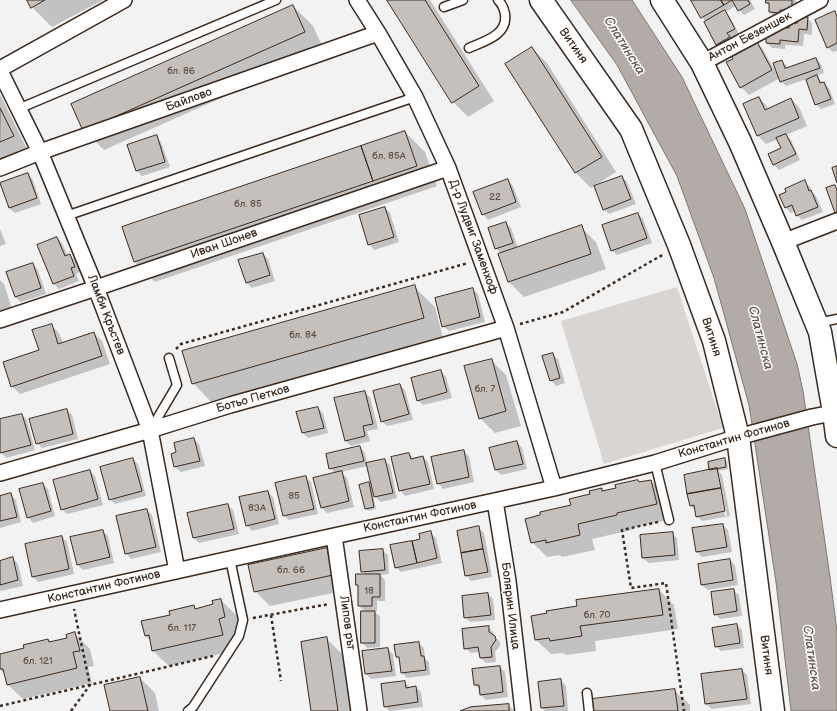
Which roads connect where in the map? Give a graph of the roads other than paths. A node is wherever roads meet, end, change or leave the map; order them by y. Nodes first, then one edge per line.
1 (124, 0) edge
2 (276, 0) edge
3 (357, 0) edge
4 (463, 0) edge
5 (541, 0) edge
6 (662, 0) edge
7 (820, 0) edge
8 (502, 1) edge
9 (444, 7) dead end
10 (378, 33) junction
11 (469, 48) dead end
12 (702, 63) junction
13 (0, 70) edge
14 (415, 97) junction
15 (18, 109) junction
16 (40, 152) junction
17 (0, 168) edge
18 (448, 168) junction
19 (66, 216) junction
20 (837, 221) edge
21 (783, 242) junction
22 (96, 288) junction
23 (837, 319) edge
24 (0, 320) edge
25 (816, 323) junction
26 (506, 328) junction
27 (169, 358) road end
28 (836, 412) edge
29 (150, 430) junction
30 (743, 435) junction
31 (837, 436) edge
32 (655, 463) junction
33 (0, 473) edge
34 (554, 488) junction
35 (494, 501) junction
36 (669, 520) road end
37 (334, 536) junction
38 (230, 559) junction
39 (177, 571) junction
40 (0, 610) edge
41 (587, 693) dead end
42 (188, 711) edge
43 (359, 711) edge
44 (523, 711) edge
45 (590, 711) edge
46 (773, 711) edge

1 - 13 street
2 - 15 lane
3 - 10 street, Д-р Лудвиг Заменхоф
4 - 9 lane
5 - 30 street, Витиня
6 - 12 street
7 - 12 street, Антон Безеншек
8 - 11 lane
10 - 14 street, Д-р Лудвиг Заменхоф
10 - 16 street, Байлово
12 - 21 street
13 - 15 street, Ламби Кръстев
14 - 18 street, Д-р Лудвиг Заменхоф
14 - 19 lane
15 - 16 street, Ламби Кръстев
16 - 17 street, Байлово
16 - 19 street, Ламби Кръстев
18 - 22 street, Иван Шонев
18 - 26 street, Д-р Лудвиг Заменхоф
19 - 22 street, Ламби Кръстев
20 - 21 street
21 - 25 street
22 - 24 street, Иван Шонев
22 - 29 street, Ламби Кръстев
23 - 25 lane
25 - 28 street
26 - 29 street, Ботьо Петков
26 - 34 street, Д-р Лудвиг Заменхоф
27 - 29 lane
28 - 30 street, Константин Фотинов
28 - 31 street
29 - 33 street, Ботьо Петков
29 - 39 street, Ламби Кръстев
30 - 32 street, Константин Фотинов
30 - 46 street, Витиня
32 - 34 street, Константин Фотинов
32 - 36 lane
34 - 35 street, Константин Фотинов
35 - 37 street, Константин Фотинов
35 - 44 street, Болярин Илица
37 - 38 street, Константин Фотинов
37 - 43 street, Липов рът
38 - 39 street, Константин Фотинов
38 - 42 lane
39 - 40 street, Константин Фотинов
41 - 45 lane

